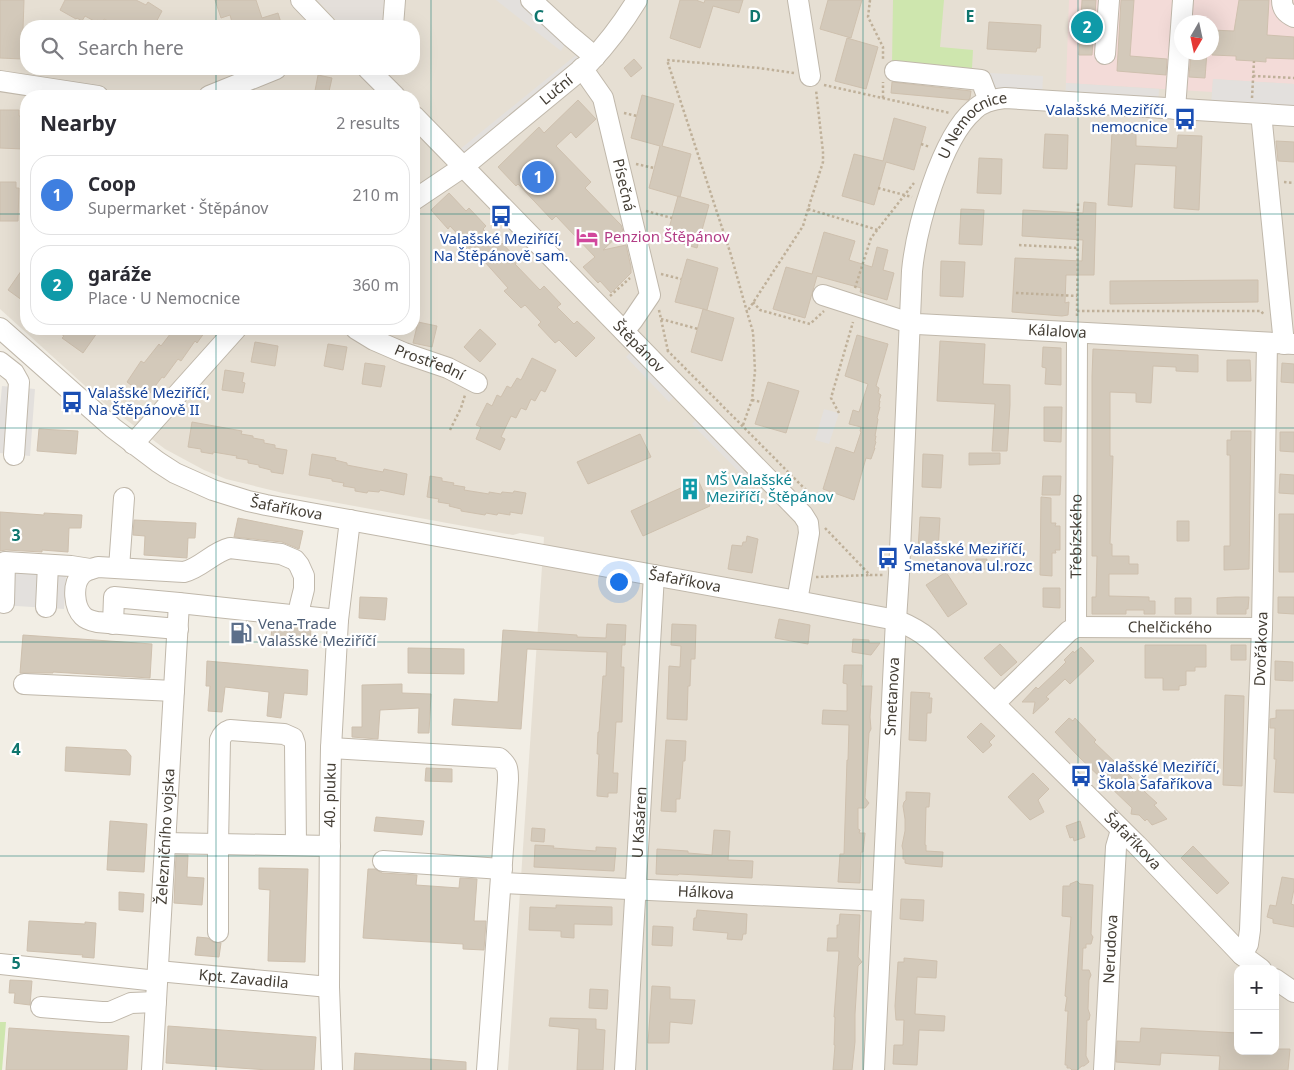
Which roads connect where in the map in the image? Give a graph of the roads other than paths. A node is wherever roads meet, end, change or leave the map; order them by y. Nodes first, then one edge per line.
1 (301, 0) edge
2 (394, 0) edge
3 (531, 0) edge
4 (637, 0) edge
5 (798, 0) edge
6 (1109, 0) edge
7 (1182, 0) edge
8 (1282, 0) edge
9 (1294, 17) edge
10 (320, 20) edge
11 (393, 20) edge
12 (1105, 54) dead end
13 (589, 62) junction
14 (887, 72) road end
15 (252, 75) edge
16 (377, 75) edge
17 (810, 76) road end
18 (0, 81) edge
19 (390, 84) edge
20 (59, 90) edge
21 (221, 90) edge
22 (989, 102) junction
23 (1175, 109) junction
24 (1294, 116) edge
25 (1257, 118) junction
26 (420, 122) edge
27 (463, 167) junction
28 (420, 196) edge
29 (842, 301) road end
30 (910, 323) junction
31 (0, 328) edge
32 (624, 331) junction
33 (1077, 333) junction
34 (231, 335) edge
35 (366, 335) edge
36 (1282, 342) edge
37 (0, 362) edge
38 (477, 383) dead end
39 (133, 444) junction
40 (14, 454) dead end
41 (124, 498) dead end
42 (350, 520) junction
43 (48, 565) junction
44 (119, 568) junction
45 (90, 569) junction
46 (654, 575) junction
47 (797, 601) junction
48 (179, 602) junction
49 (4, 603) dead end
50 (46, 607) dead end
51 (300, 616) junction
52 (338, 620) junction
53 (896, 620) junction
54 (113, 624) junction
55 (1076, 627) junction
56 (1262, 628) junction
57 (178, 629) junction
58 (24, 684) dead end
59 (174, 691) junction
60 (995, 703) junction
61 (332, 748) junction
62 (1121, 830) junction
63 (165, 843) junction
64 (218, 844) junction
65 (296, 845) junction
66 (330, 846) junction
67 (383, 860) dead end
68 (502, 876) junction
69 (635, 889) junction
70 (882, 901) junction
71 (218, 932) dead end
72 (1242, 955) junction
73 (0, 964) edge
74 (1255, 965) edge
75 (158, 976) junction
76 (1279, 982) edge
77 (329, 987) junction
78 (1294, 992) edge
79 (156, 1002) junction
80 (41, 1008) dead end
81 (152, 1070) edge
82 (332, 1070) edge
83 (487, 1070) edge
84 (625, 1070) edge
85 (874, 1070) edge
86 (1104, 1070) edge

1 - 10 street
2 - 11 street
3 - 13 street, Písečná
4 - 13 street, Luční
5 - 17 street
6 - 12 street
7 - 23 street
8 - 9 street
13 - 27 street, Luční
13 - 32 street, Písečná
14 - 22 street
15 - 21 street
16 - 19 street
18 - 20 street
22 - 23 street, U Nemocnice
22 - 30 street, U Nemocnice
23 - 25 street, U Nemocnice
24 - 25 street, U Nemocnice
25 - 36 street, Dvořákova
26 - 27 street, Štěpánov
27 - 28 street, Luční
27 - 32 street, Štěpánov
29 - 30 street, Kálalova
30 - 33 street, Kálalova
30 - 53 street, Smetanova
31 - 39 street, Šafaříkova
32 - 47 street, Štěpánov
33 - 36 street, Kálalova
33 - 55 street, Třebízského
34 - 39 street
35 - 38 street, Prostřední
36 - 56 street, Dvořákova
37 - 40 street
39 - 42 street, Šafaříkova
41 - 44 street
42 - 46 street, Šafaříkova
42 - 52 street, 40. pluku
43 - 45 street
43 - 49 street
43 - 50 street
44 - 45 street
44 - 51 street
45 - 54 street
46 - 47 street, Šafaříkova
46 - 69 street, U Kasáren
47 - 53 street, Šafaříkova
48 - 51 street
48 - 54 street
48 - 57 street, Železničního vojska
51 - 52 street
52 - 61 street, 40. pluku
53 - 60 street, Šafaříkova
53 - 70 street, Smetanova
54 - 57 street
55 - 56 street, Chelčického
55 - 60 street
56 - 72 street, Dvořákova
57 - 59 street, Železničního vojska
58 - 59 street
59 - 63 street, Železničního vojska
60 - 62 street, Šafaříkova
61 - 66 street, 40. pluku
61 - 68 street
62 - 72 street, Šafaříkova
62 - 86 street, Nerudova
63 - 64 street
63 - 75 street, Železničního vojska
64 - 65 street
64 - 65 street
64 - 71 street
65 - 66 street
66 - 77 street, 40. pluku
67 - 68 street, Hálkova
68 - 69 street, Hálkova
68 - 83 street
69 - 70 street, Hálkova
69 - 84 street, U Kasáren
70 - 85 street, Smetanova
72 - 74 street, Šafaříkova
73 - 75 street, Kpt. Zavadila
75 - 77 street, Kpt. Zavadila
75 - 79 street, Železničního vojska
76 - 78 street
77 - 82 street, 40. pluku
79 - 80 street
79 - 81 street, Železničního vojska

